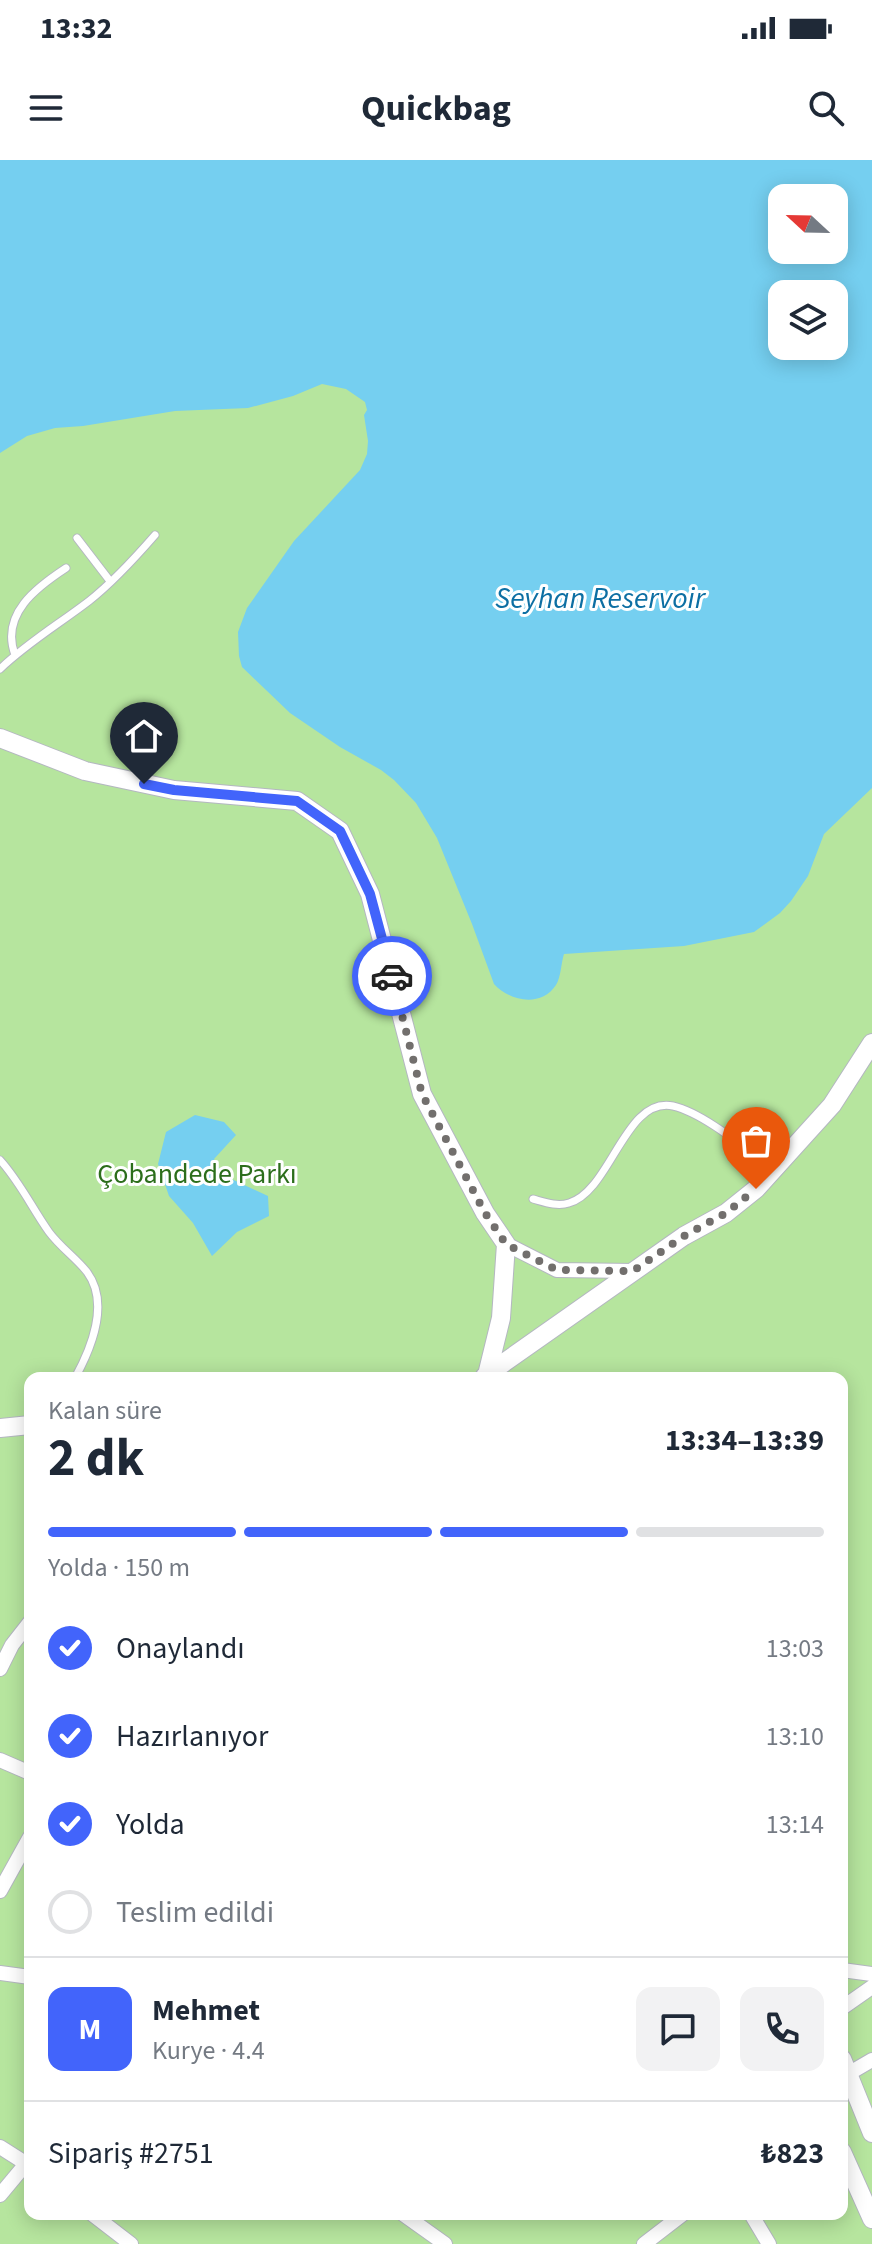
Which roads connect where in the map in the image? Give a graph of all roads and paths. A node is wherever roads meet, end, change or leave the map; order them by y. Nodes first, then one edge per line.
1 (155, 535) dead end
2 (77, 538) dead end
3 (66, 568) dead end
4 (110, 581) junction
5 (15, 655) junction
6 (0, 669) edge
7 (0, 738) edge
8 (872, 1043) edge
9 (0, 1160) edge
10 (775, 1170) junction
11 (533, 1199) dead end
12 (506, 1244) junction
13 (633, 1271) junction
14 (78, 1372) edge
15 (486, 1372) edge
16 (491, 1372) edge
17 (24, 1426) edge
18 (0, 1428) edge
19 (24, 1630) edge
20 (0, 1669) edge
21 (0, 1760) edge
22 (24, 1770) edge
23 (24, 1848) edge
24 (0, 1891) edge
25 (848, 1971) edge
26 (0, 1973) edge
27 (872, 1974) edge
28 (24, 1976) edge
29 (872, 1987) edge
30 (848, 2004) edge
31 (872, 2060) edge
32 (848, 2070) edge
33 (848, 2081) edge
34 (872, 2133) edge
35 (0, 2147) edge
36 (24, 2160) edge
37 (848, 2165) edge
38 (24, 2169) edge
39 (0, 2195) edge
40 (872, 2219) edge
41 (100, 2220) edge
42 (411, 2220) edge
43 (675, 2220) edge
44 (755, 2220) edge
45 (131, 2244) edge
46 (445, 2244) edge
47 (644, 2244) edge
48 (769, 2244) edge

1 - 4 lane
2 - 4 lane
3 - 5 lane
4 - 5 lane
5 - 6 lane
7 - 12 main road
8 - 10 main road
9 - 14 lane
10 - 11 lane
10 - 13 main road
12 - 13 street
12 - 15 main road
13 - 16 main road
17 - 18 main road
19 - 20 street
21 - 22 street
23 - 24 street
25 - 27 street
26 - 28 street
29 - 30 street
31 - 32 street
33 - 34 main road
35 - 36 street
37 - 40 main road
38 - 39 street
41 - 45 street
42 - 46 street
43 - 47 street
44 - 48 street

